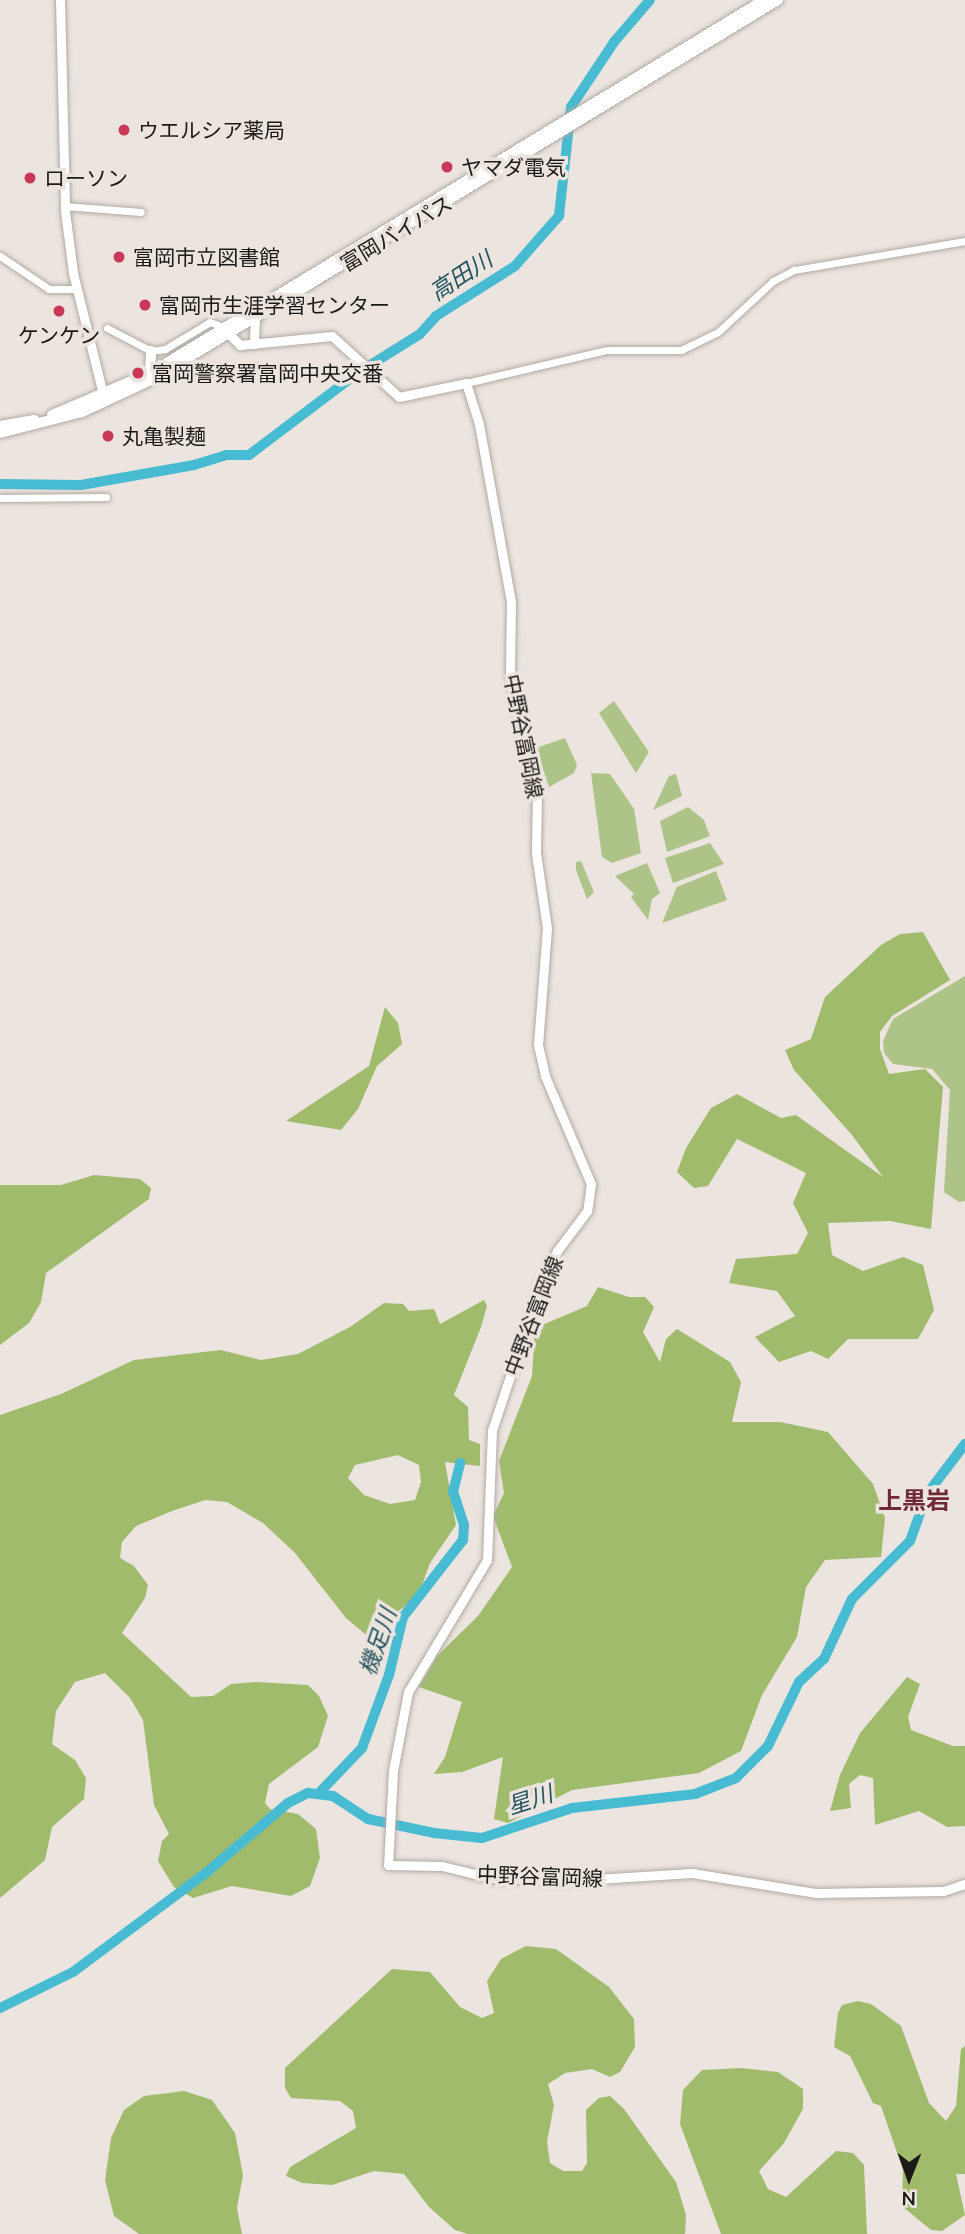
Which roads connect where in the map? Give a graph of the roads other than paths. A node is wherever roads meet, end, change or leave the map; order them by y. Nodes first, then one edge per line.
1 (60, 0) edge
2 (764, 0) edge
3 (778, 0) edge
4 (644, 76) junction
5 (64, 206) junction
6 (141, 212) dead end
7 (965, 242) edge
8 (0, 256) edge
9 (76, 289) junction
10 (255, 319) junction
11 (107, 328) dead end
12 (225, 331) junction
13 (254, 344) junction
14 (151, 351) junction
15 (150, 373) junction
16 (466, 383) junction
17 (105, 399) junction
18 (0, 426) edge
19 (0, 433) edge
20 (106, 497) dead end
21 (0, 498) edge
22 (965, 1884) edge

1 - 5 main road
2 - 4 highway, 富岡バイパス
3 - 4 highway, 富岡バイパス
4 - 10 highway, 富岡バイパス
4 - 12 highway, 富岡バイパス
5 - 6 street
5 - 9 main road
7 - 16 street
8 - 9 street
9 - 17 main road
10 - 12 highway, 富岡バイパス
10 - 13 main road
11 - 14 street
12 - 13 main road
12 - 14 street
12 - 15 highway, 富岡バイパス
12 - 17 highway, 富岡バイパス
13 - 16 main road
14 - 15 highway
15 - 17 highway, 富岡バイパス
16 - 22 main road, 中野谷富岡線
17 - 18 highway, 富岡バイパス
17 - 19 highway, 富岡バイパス
20 - 21 street

